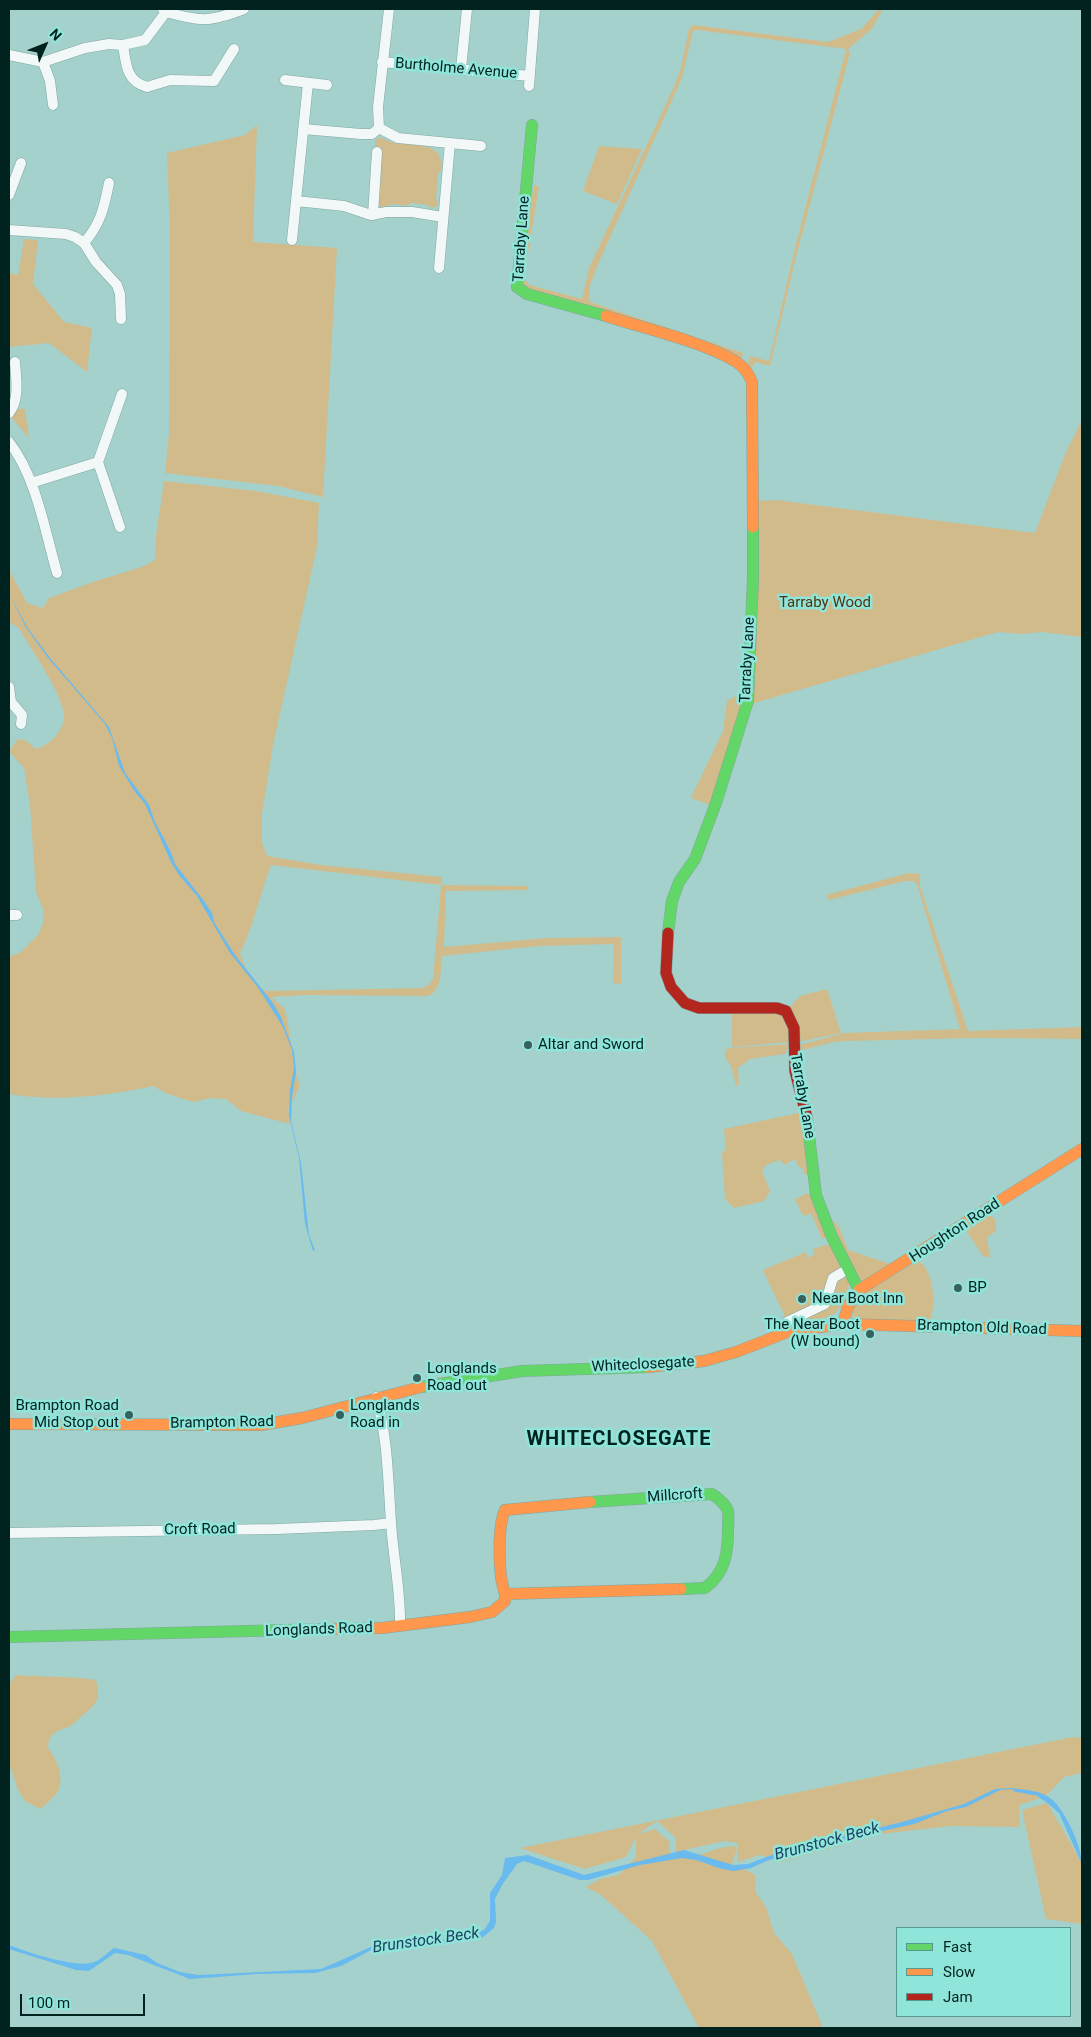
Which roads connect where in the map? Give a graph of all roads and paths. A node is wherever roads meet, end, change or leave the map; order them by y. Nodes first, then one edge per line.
1 (244, 9) edge
2 (389, 9) edge
3 (467, 9) edge
4 (535, 9) edge
5 (165, 10) edge
6 (123, 45) junction
7 (235, 49) dead end
8 (9, 55) edge
9 (42, 62) junction
10 (382, 62) junction
11 (461, 69) junction
12 (285, 80) dead end
13 (308, 83) junction
14 (327, 85) dead end
15 (53, 105) dead end
16 (532, 125) dead end
17 (303, 128) junction
18 (379, 128) junction
19 (450, 143) junction
20 (481, 146) dead end
21 (377, 152) dead end
22 (20, 163) dead end
23 (109, 183) dead end
24 (9, 195) edge
25 (296, 201) junction
26 (373, 215) junction
27 (443, 217) junction
28 (9, 230) edge
29 (292, 240) dead end
30 (84, 243) junction
31 (439, 268) dead end
32 (121, 320) dead end
33 (15, 362) dead end
34 (122, 394) dead end
35 (9, 413) edge
36 (9, 442) edge
37 (98, 462) junction
38 (31, 483) junction
39 (120, 527) dead end
40 (57, 573) dead end
41 (9, 688) edge
42 (31, 708) dead end
43 (19, 710) junction
44 (21, 724) dead end
45 (1082, 1149) edge
46 (848, 1269) junction
47 (859, 1290) junction
48 (843, 1324) junction
49 (881, 1326) joint
50 (1082, 1331) edge
51 (781, 1334) junction
52 (430, 1385) joint
53 (376, 1397) junction
54 (9, 1424) edge
55 (391, 1522) junction
56 (9, 1533) edge
57 (506, 1594) junction
58 (400, 1626) junction
59 (9, 1637) edge

1 - 5 street
2 - 10 street
3 - 11 street
4 - 11 street, Burtholme Avenue
5 - 6 street
6 - 7 street
6 - 9 street
8 - 9 street
9 - 15 street
10 - 11 street, Burtholme Avenue
10 - 18 street
12 - 13 street
13 - 14 street
13 - 17 street
16 - 46 street, Tarraby Lane
17 - 18 street
17 - 25 street
18 - 19 street
19 - 20 street
19 - 27 street
21 - 26 street
22 - 24 street
23 - 30 street
25 - 26 street
25 - 29 street
26 - 27 street
27 - 31 street
28 - 30 street
30 - 32 street
33 - 35 street
34 - 37 street
36 - 38 street
37 - 38 street
37 - 39 street
38 - 40 street
41 - 43 street
42 - 43 street
43 - 44 street
45 - 47 street, Houghton Road
46 - 47 street, Tarraby Lane
46 - 51 street
47 - 48 street, Houghton Road
48 - 49 street, Whiteclosegate
48 - 51 street, Whiteclosegate
49 - 50 street, Brampton Old Road
51 - 52 street, Whiteclosegate
52 - 53 street, Brampton Road
53 - 54 street, Brampton Road
53 - 55 street
55 - 56 street, Croft Road
55 - 58 street
57 - 57 street, Millcroft
57 - 58 street
58 - 59 street, Longlands Road

